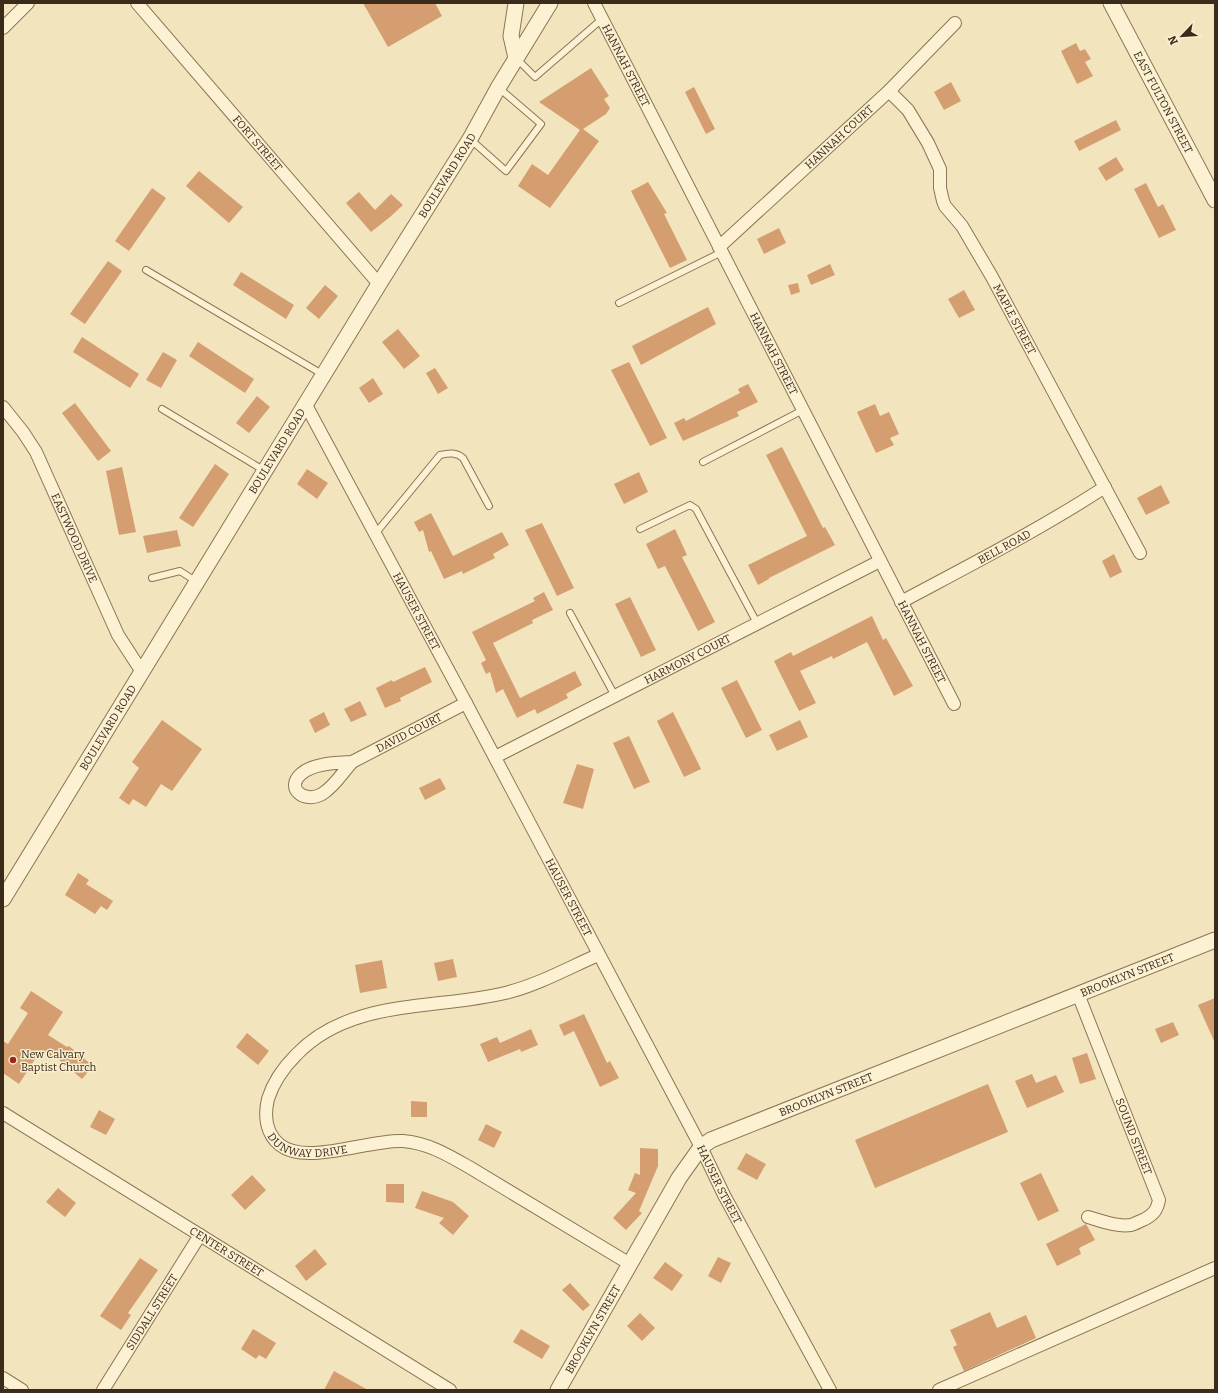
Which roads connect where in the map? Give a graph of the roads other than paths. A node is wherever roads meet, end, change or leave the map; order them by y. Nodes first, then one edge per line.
1 (28, 3) edge
2 (137, 3) edge
3 (516, 3) edge
4 (550, 3) edge
5 (594, 3) edge
6 (1111, 3) edge
7 (602, 19) junction
8 (955, 23) dead end
9 (3, 28) edge
10 (516, 58) junction
11 (498, 88) junction
12 (889, 91) junction
13 (470, 139) junction
14 (1215, 200) edge
15 (720, 249) junction
16 (146, 270) dead end
17 (379, 284) junction
18 (619, 303) dead end
19 (324, 375) junction
20 (306, 405) junction
21 (3, 407) edge
22 (162, 409) dead end
23 (803, 410) junction
24 (703, 462) dead end
25 (265, 471) junction
26 (1105, 487) junction
27 (489, 506) dead end
28 (640, 529) dead end
29 (375, 534) junction
30 (1140, 553) dead end
31 (880, 560) junction
32 (152, 578) dead end
33 (197, 582) junction
34 (901, 602) junction
35 (570, 613) dead end
36 (757, 623) junction
37 (142, 672) junction
38 (615, 696) junction
39 (466, 703) junction
40 (954, 704) dead end
41 (495, 757) junction
42 (352, 762) dead end
43 (3, 899) edge
44 (1215, 940) edge
45 (598, 955) junction
46 (1078, 994) junction
47 (3, 1113) edge
48 (700, 1147) junction
49 (1088, 1217) dead end
50 (200, 1235) junction
51 (630, 1264) junction
52 (1215, 1268) edge
53 (3, 1378) edge
54 (22, 1390) edge
55 (103, 1390) edge
56 (450, 1390) edge
57 (558, 1390) edge
58 (830, 1390) edge
59 (939, 1390) edge

1 - 9 street
2 - 17 street, FORT STREET
3 - 10 street
4 - 10 street, BOULEVARD ROAD
5 - 7 street, HANNAH STREET
6 - 14 street, EAST FULTON STREET
7 - 10 lane
7 - 15 street, HANNAH STREET
8 - 12 street, HANNAH COURT
10 - 11 street, BOULEVARD ROAD
11 - 13 street, BOULEVARD ROAD
11 - 13 lane
12 - 15 street, HANNAH COURT
12 - 26 street, MAPLE STREET
13 - 17 street, BOULEVARD ROAD
15 - 18 lane
15 - 23 street, HANNAH STREET
16 - 19 lane
17 - 19 street, BOULEVARD ROAD
19 - 20 street, BOULEVARD ROAD
20 - 25 street, BOULEVARD ROAD
20 - 29 street, HAUSER STREET
21 - 37 street, EASTWOOD DRIVE
22 - 25 lane
23 - 24 lane
23 - 31 street, HANNAH STREET
25 - 33 street, BOULEVARD ROAD
26 - 30 street, MAPLE STREET
26 - 34 street, BELL ROAD
27 - 29 lane
28 - 36 lane
29 - 39 street, HAUSER STREET
31 - 34 street, HANNAH STREET
31 - 36 street, HARMONY COURT
32 - 33 lane
33 - 37 street, BOULEVARD ROAD
34 - 40 street, HANNAH STREET
35 - 38 lane
36 - 38 street, HARMONY COURT
37 - 43 street, BOULEVARD ROAD
38 - 41 street, HARMONY COURT
39 - 41 street, HAUSER STREET
39 - 42 street, DAVID COURT
41 - 45 street, HAUSER STREET
44 - 46 street, BROOKLYN STREET
45 - 48 street, HAUSER STREET
45 - 51 street, DUNWAY DRIVE
46 - 48 street, BROOKLYN STREET
46 - 49 street, SOUND STREET
47 - 50 street, CENTER STREET
48 - 51 street, BROOKLYN STREET
48 - 58 street, HAUSER STREET
50 - 55 street, SIDDALL STREET
50 - 56 street, CENTER STREET
51 - 57 street, BROOKLYN STREET
52 - 59 street
53 - 54 street

